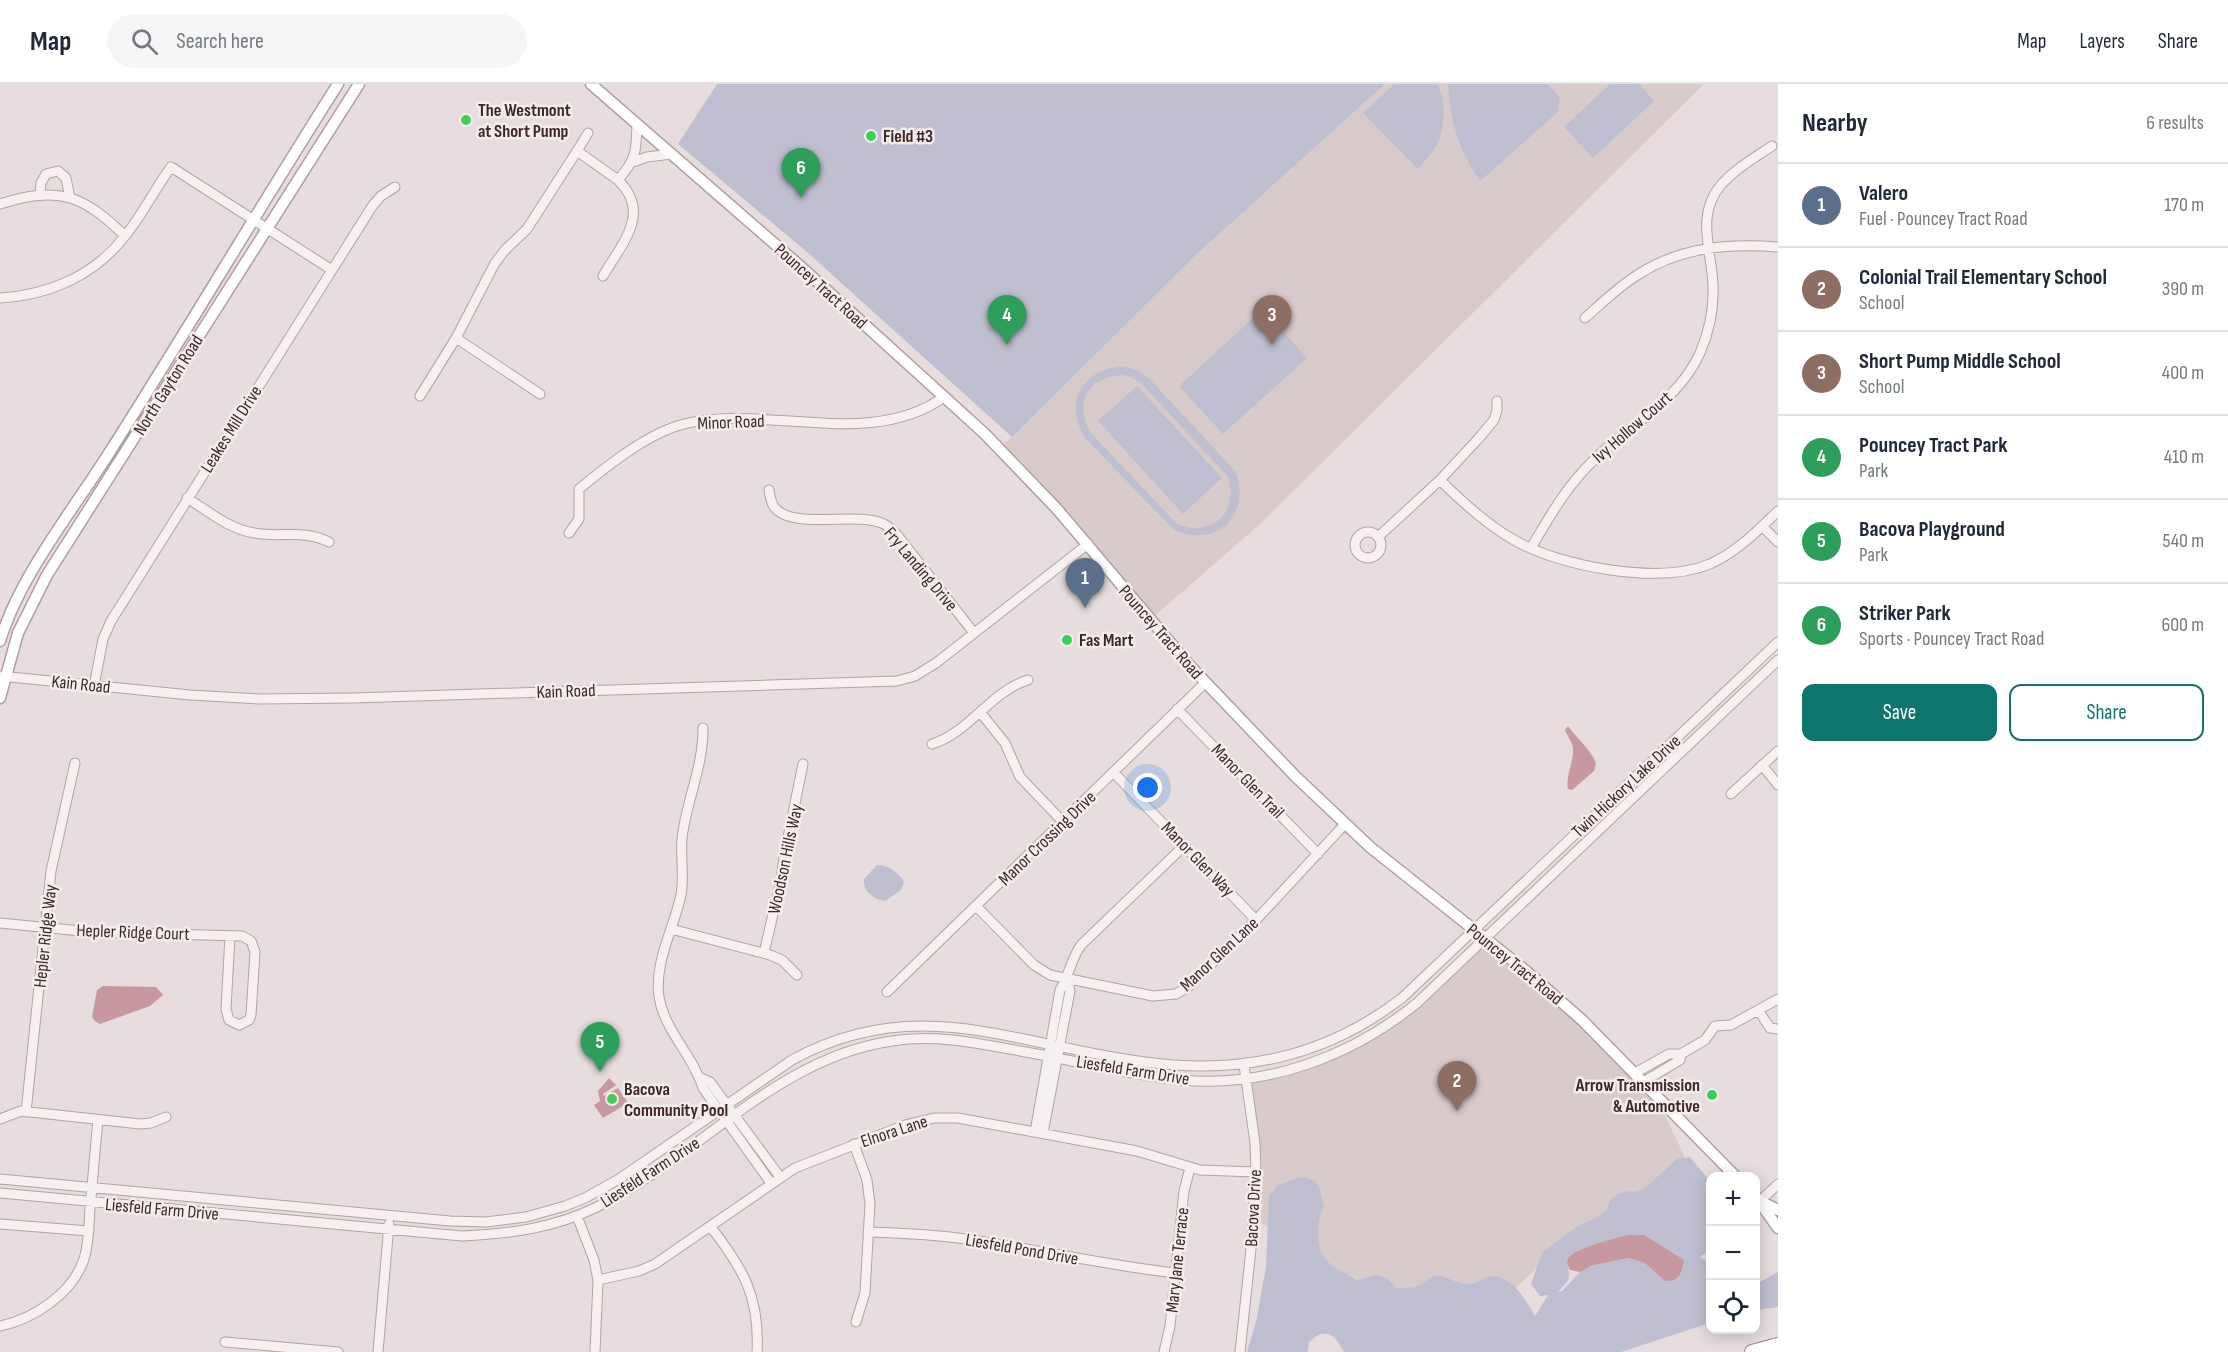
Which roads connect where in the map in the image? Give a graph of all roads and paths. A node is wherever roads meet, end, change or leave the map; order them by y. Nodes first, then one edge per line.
1 (338, 84) edge
2 (360, 84) edge
3 (591, 84) edge
4 (637, 124) junction
5 (588, 133) dead end
6 (1772, 146) dead end
7 (577, 152) junction
8 (672, 154) junction
9 (633, 162) junction
10 (618, 180) junction
11 (395, 186) dead end
12 (40, 195) junction
13 (70, 198) junction
14 (0, 204) edge
15 (253, 219) junction
16 (267, 228) junction
17 (125, 236) junction
18 (1778, 247) edge
19 (1710, 248) junction
20 (332, 270) junction
21 (603, 276) dead end
22 (0, 298) edge
23 (1585, 318) dead end
24 (456, 338) junction
25 (540, 394) dead end
26 (420, 396) dead end
27 (944, 397) junction
28 (1497, 401) dead end
29 (1440, 480) junction
30 (769, 490) dead end
31 (188, 498) junction
32 (1778, 511) edge
33 (1762, 526) junction
34 (569, 533) dead end
35 (1378, 537) dead end
36 (328, 542) dead end
37 (1778, 542) edge
38 (1088, 544) junction
39 (1531, 548) junction
40 (974, 633) junction
41 (0, 641) edge
42 (1778, 642) edge
43 (1778, 660) edge
44 (2, 676) edge
45 (1028, 680) dead end
46 (1205, 682) junction
47 (94, 686) junction
48 (0, 698) edge
49 (1178, 709) junction
50 (980, 712) junction
51 (703, 728) dead end
52 (932, 744) dead end
53 (1778, 751) edge
54 (75, 763) dead end
55 (803, 764) dead end
56 (1762, 765) junction
57 (1114, 773) junction
58 (1778, 785) edge
59 (1731, 794) dead end
60 (1064, 822) junction
61 (1345, 824) junction
62 (1184, 846) junction
63 (1318, 854) junction
64 (976, 906) junction
65 (1256, 920) junction
66 (0, 923) edge
67 (46, 927) junction
68 (671, 929) junction
69 (1474, 931) junction
70 (230, 936) junction
71 (1485, 939) junction
72 (764, 953) junction
73 (797, 975) dead end
74 (1067, 979) junction
75 (887, 992) dead end
76 (1778, 999) edge
77 (1758, 1010) junction
78 (1778, 1029) edge
79 (1056, 1045) junction
80 (1681, 1054) junction
81 (1053, 1057) junction
82 (1244, 1065) junction
83 (1635, 1073) junction
84 (1246, 1078) junction
85 (1643, 1082) junction
86 (723, 1107) junction
87 (26, 1112) junction
88 (166, 1117) dead end
89 (731, 1118) junction
90 (0, 1119) edge
91 (98, 1120) junction
92 (1039, 1133) junction
93 (854, 1144) junction
94 (1190, 1168) junction
95 (1256, 1172) junction
96 (1731, 1172) edge
97 (780, 1177) junction
98 (0, 1179) edge
99 (771, 1183) junction
100 (1778, 1184) edge
101 (92, 1188) junction
102 (0, 1193) edge
103 (1760, 1197) edge
104 (1760, 1201) edge
105 (91, 1202) junction
106 (1760, 1204) edge
107 (1778, 1210) edge
108 (390, 1216) junction
109 (577, 1216) junction
110 (0, 1224) edge
111 (710, 1226) junction
112 (1778, 1228) edge
113 (389, 1229) junction
114 (89, 1231) junction
115 (868, 1232) junction
116 (1175, 1273) junction
117 (598, 1280) junction
118 (856, 1322) dead end
119 (0, 1326) edge
120 (225, 1342) dead end
121 (1778, 1345) edge
122 (338, 1352) edge
123 (378, 1352) edge
124 (595, 1352) edge
125 (757, 1352) edge
126 (1164, 1352) edge
127 (1240, 1352) edge
128 (1752, 1352) edge

1 - 15 main road, North Gayton Road
2 - 16 main road, North Gayton Road
3 - 4 main road, Pouncey Tract Road
4 - 8 main road, Pouncey Tract Road
4 - 9 street
5 - 7 street
6 - 19 street, Ivy Hollow Court
7 - 10 street
7 - 24 street
8 - 9 street
8 - 27 main road, Pouncey Tract Road
9 - 10 street
10 - 21 street
11 - 20 street, Leakes Mill Drive
12 - 13 street
12 - 13 street
12 - 14 street
13 - 17 street
15 - 16 street
15 - 17 street
15 - 41 main road, North Gayton Road
16 - 20 street
16 - 44 main road, North Gayton Road
17 - 22 street
18 - 19 street
19 - 23 street
19 - 39 street, Ivy Hollow Court
20 - 31 street, Leakes Mill Drive
24 - 25 street
24 - 26 street
27 - 34 street, Minor Road
27 - 38 main road, Pouncey Tract Road
28 - 29 street
29 - 35 street
29 - 39 street
30 - 40 street, Fry Landing Drive
31 - 36 street
31 - 47 street, Leakes Mill Drive
32 - 33 street
33 - 37 street
33 - 39 street
38 - 40 street, Kain Road
38 - 46 main road, Pouncey Tract Road
40 - 47 street, Kain Road
42 - 69 street, Twin Hickory Lake Drive
43 - 71 street, Twin Hickory Lake Drive
44 - 47 street, Kain Road
44 - 48 main road, North Gayton Road
45 - 50 street
46 - 49 street, Manor Crossing Drive
46 - 61 main road, Pouncey Tract Road
49 - 57 street, Manor Crossing Drive
49 - 63 street, Manor Glen Trail
50 - 52 street
50 - 60 street
51 - 68 street
53 - 56 street
54 - 67 street, Hepler Ridge Way
55 - 72 street, Woodson Hills Way
56 - 58 street
56 - 59 street
57 - 60 street, Manor Crossing Drive
57 - 62 street, Manor Glen Way
60 - 64 street, Manor Crossing Drive
61 - 63 street, Manor Glen Lane
61 - 69 main road, Pouncey Tract Road
62 - 65 street, Manor Glen Way
62 - 74 street
63 - 65 street, Manor Glen Lane
64 - 74 street, Manor Glen Lane
64 - 75 street, Manor Crossing Drive
65 - 74 street, Manor Glen Lane
66 - 67 street, Hepler Ridge Court
67 - 70 street, Hepler Ridge Court
67 - 87 street, Hepler Ridge Way
68 - 72 street
68 - 86 street
69 - 71 main road, Pouncey Tract Road
69 - 82 street, Liesfeld Farm Drive
70 - 70 street, Hepler Ridge Court
71 - 83 main road, Pouncey Tract Road
71 - 84 street, Liesfeld Farm Drive
72 - 73 street
74 - 79 street
76 - 77 street
77 - 78 street
77 - 80 street
79 - 81 street
79 - 82 street, Liesfeld Farm Drive
79 - 86 street, Liesfeld Farm Drive
80 - 83 street
80 - 85 street
81 - 84 street, Liesfeld Farm Drive
81 - 89 street, Liesfeld Farm Drive
81 - 92 street
82 - 84 street, Bacova Drive
83 - 85 main road, Pouncey Tract Road
84 - 95 street, Bacova Drive
85 - 96 main road, Pouncey Tract Road
86 - 89 street
86 - 108 street, Liesfeld Farm Drive
87 - 90 street
87 - 91 street
88 - 91 street
89 - 97 street
89 - 99 street
89 - 109 street, Liesfeld Farm Drive
91 - 101 street
92 - 93 street, Elnora Lane
92 - 94 street, Elnora Lane
93 - 97 street, Elnora Lane
93 - 115 street
94 - 95 street, Elnora Lane
94 - 116 street, Mary Jane Terrace
95 - 127 street, Bacova Drive
97 - 99 street, Elnora Lane
98 - 101 street, Liesfeld Farm Drive
99 - 111 street, Elnora Lane
100 - 103 street
101 - 105 street
101 - 108 street, Liesfeld Farm Drive
102 - 105 street, Liesfeld Farm Drive
104 - 107 main road
105 - 113 street, Liesfeld Farm Drive
105 - 114 street
106 - 112 main road
108 - 113 street
109 - 113 street, Liesfeld Farm Drive
109 - 117 street
110 - 114 street
111 - 117 street, Elnora Lane
111 - 125 street
113 - 123 street
114 - 119 street
115 - 116 street, Liesfeld Pond Drive
115 - 118 street
116 - 126 street, Mary Jane Terrace
117 - 124 street
120 - 122 street
121 - 128 highway

